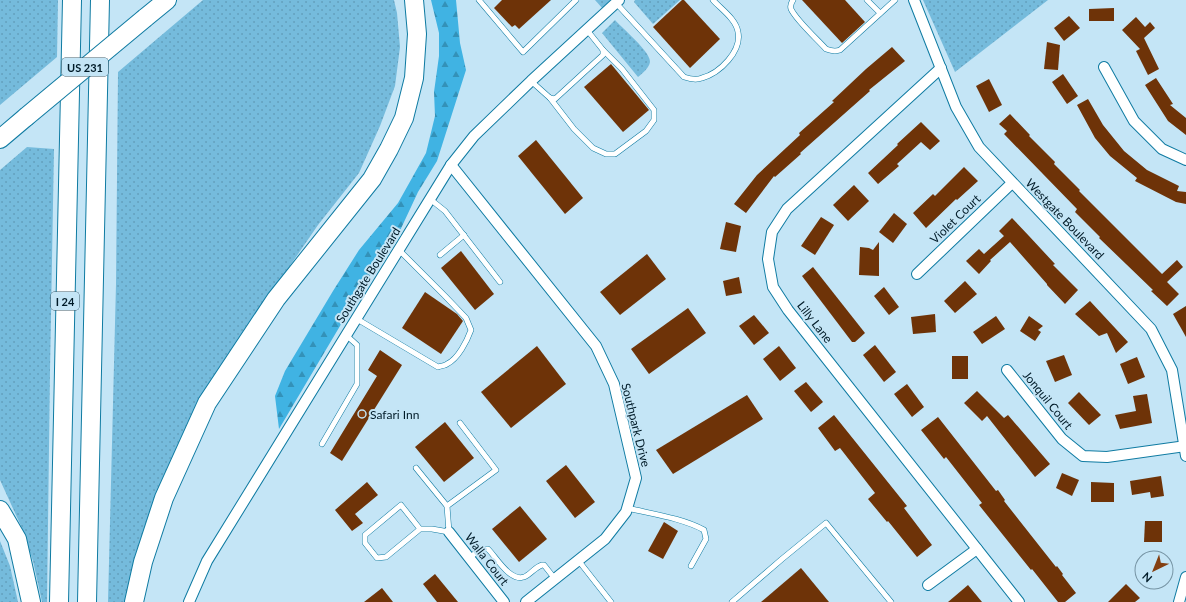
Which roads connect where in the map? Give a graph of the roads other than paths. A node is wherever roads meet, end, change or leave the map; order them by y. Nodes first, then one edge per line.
1 (72, 0) edge
2 (100, 0) edge
3 (167, 0) edge
4 (414, 0) edge
5 (478, 0) edge
6 (576, 0) edge
7 (713, 0) edge
8 (792, 0) edge
9 (867, 0) edge
10 (895, 0) edge
11 (914, 0) edge
12 (617, 2) edge
13 (880, 13) junction
14 (587, 30) junction
15 (603, 50) junction
16 (1104, 67) dead end
17 (941, 68) junction
18 (531, 81) junction
19 (550, 98) junction
20 (0, 139) edge
21 (1186, 160) edge
22 (451, 165) junction
23 (1012, 183) junction
24 (430, 199) junction
25 (464, 235) junction
26 (399, 250) junction
27 (440, 255) dead end
28 (917, 274) dead end
29 (500, 282) dead end
30 (357, 318) junction
31 (346, 335) junction
32 (1007, 370) dead end
33 (460, 423) dead end
34 (322, 444) dead end
35 (1185, 446) edge
36 (1186, 456) edge
37 (416, 468) dead end
38 (447, 506) junction
39 (627, 508) junction
40 (0, 510) edge
41 (420, 529) junction
42 (449, 532) junction
43 (977, 549) junction
44 (469, 558) junction
45 (578, 560) junction
46 (691, 566) dead end
47 (1186, 577) edge
48 (555, 579) junction
49 (928, 585) dead end
50 (608, 601) edge
51 (31, 602) edge
52 (59, 602) edge
53 (87, 602) edge
54 (134, 602) edge
55 (189, 602) edge
56 (504, 602) edge
57 (526, 602) edge
58 (732, 602) edge
59 (891, 602) edge
60 (1019, 602) edge
61 (1180, 602) edge

1 - 52 highway, I 24
2 - 53 highway, I 24
3 - 20 highway, US 231, bridge
4 - 54 highway
5 - 6 lane
7 - 12 lane
8 - 13 lane
9 - 13 lane
10 - 13 lane
11 - 17 street, Westgate Boulevard
12 - 14 street, Southgate Boulevard
14 - 15 lane
14 - 18 street, Southgate Boulevard
15 - 19 lane
15 - 19 lane
16 - 21 street
17 - 23 street, Westgate Boulevard
17 - 43 street, Lilly Lane
18 - 19 lane
18 - 22 street, Southgate Boulevard
22 - 24 street, Southgate Boulevard
22 - 39 street, Southpark Drive
23 - 28 street, Violet Court
23 - 35 street, Westgate Boulevard
24 - 25 lane
24 - 26 street, Southgate Boulevard
25 - 27 lane
25 - 29 lane
26 - 30 street, Southgate Boulevard
26 - 30 lane
30 - 31 street, Southgate Boulevard
31 - 34 lane
31 - 55 street, Southgate Boulevard
32 - 35 street, Jonquil Court
33 - 38 lane
35 - 36 street, Westgate Boulevard
37 - 38 lane
38 - 42 lane
39 - 45 street, Southpark Drive
39 - 46 lane
40 - 51 highway
41 - 41 lane
41 - 42 lane
42 - 44 street, Walla Court
43 - 49 street
43 - 60 street, Lilly Lane
44 - 48 lane
44 - 56 street, Walla Court
45 - 48 street, Southpark Drive
45 - 50 lane
47 - 61 street
48 - 57 street, Southpark Drive
58 - 59 lane

